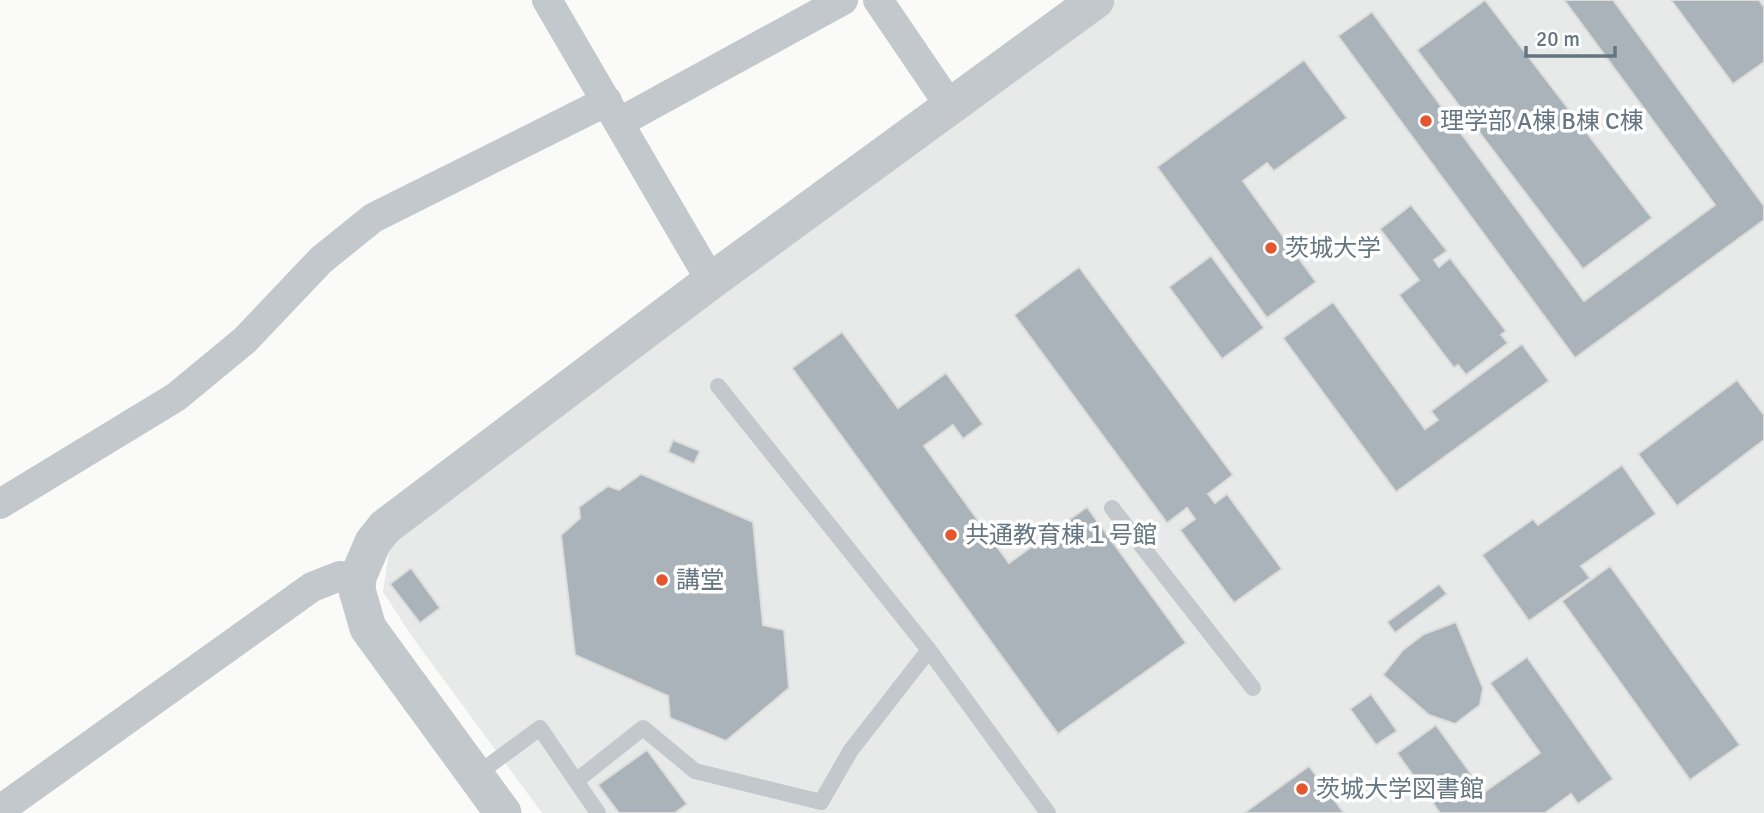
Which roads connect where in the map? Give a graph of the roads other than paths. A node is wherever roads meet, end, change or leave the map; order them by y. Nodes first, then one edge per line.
1 (547, 0) edge
2 (842, 0) edge
3 (878, 0) edge
4 (1096, 0) edge
5 (950, 106) junction
6 (613, 111) junction
7 (711, 281) junction
8 (718, 386) dead end
9 (0, 504) edge
10 (1112, 508) dead end
11 (358, 578) junction
12 (929, 650) junction
13 (1253, 688) dead end
14 (476, 775) junction
15 (576, 781) junction
16 (0, 810) edge
17 (503, 813) edge
18 (598, 813) edge
19 (1048, 813) edge

1 - 6 street
2 - 6 street
3 - 5 street
4 - 5 street
5 - 7 street
6 - 7 street
6 - 9 street
7 - 11 street
8 - 12 lane
10 - 13 lane
11 - 14 street
11 - 16 street
12 - 15 lane
12 - 19 lane
14 - 15 lane
14 - 17 street
15 - 18 lane

